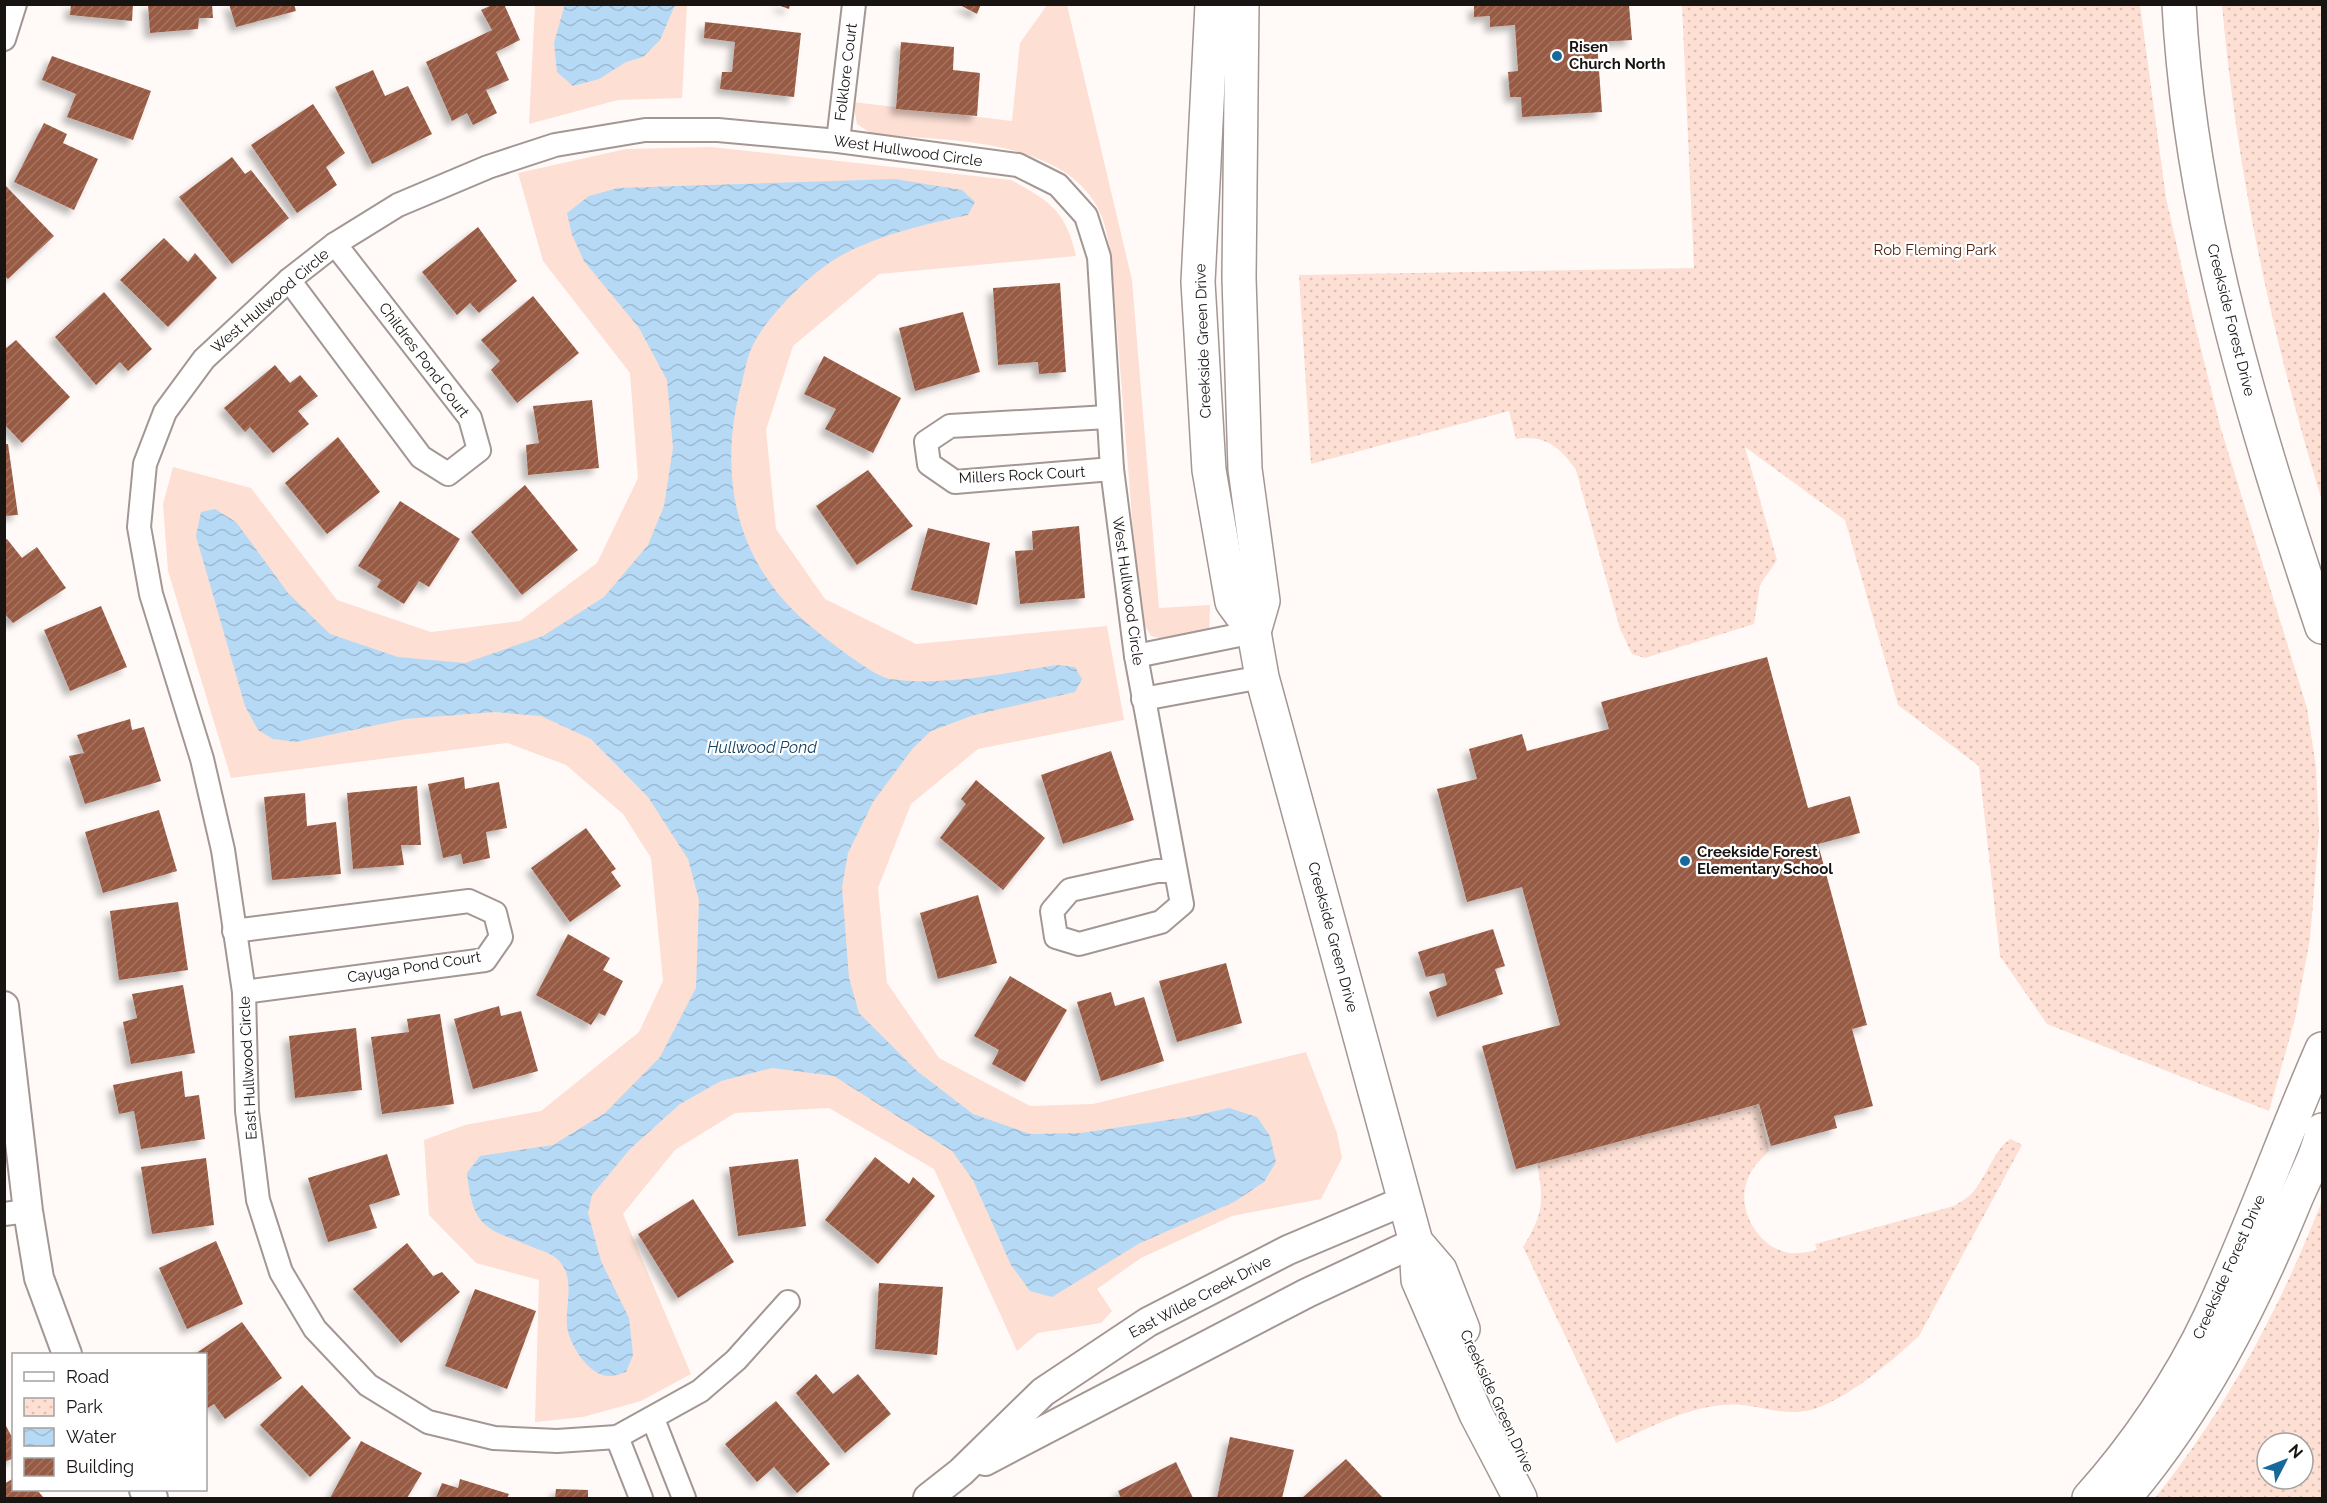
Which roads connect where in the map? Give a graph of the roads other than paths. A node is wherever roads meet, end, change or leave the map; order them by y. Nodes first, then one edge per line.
1 (15, 4) edge
2 (854, 4) edge
3 (1212, 4) edge
4 (1242, 4) edge
5 (2179, 4) edge
6 (4, 39) edge
7 (838, 141) junction
8 (335, 244) junction
9 (289, 280) junction
10 (1108, 417) junction
11 (145, 464) joint
12 (1112, 469) junction
13 (2322, 627) edge
14 (1254, 632) junction
15 (1136, 656) junction
16 (1262, 677) junction
17 (1143, 699) junction
18 (1174, 871) junction
19 (234, 931) junction
20 (244, 992) junction
21 (4, 1006) edge
22 (2322, 1049) edge
23 (2322, 1130) edge
24 (1404, 1200) junction
25 (16, 1212) edge
26 (1416, 1242) junction
27 (788, 1302) dead end
28 (68, 1353) edge
29 (653, 1419) junction
30 (617, 1437) junction
31 (962, 1472) junction
32 (641, 1498) edge
33 (684, 1498) edge
34 (928, 1498) edge
35 (1520, 1498) edge
36 (1544, 1498) edge
37 (2089, 1498) edge
38 (2124, 1498) edge

1 - 6 street
2 - 7 street, Folklore Court
3 - 14 main road, Creekside Green Drive
4 - 14 main road, Creekside Green Drive
5 - 13 main road, Creekside Forest Drive
7 - 8 street, West Hullwood Circle
7 - 10 street, West Hullwood Circle
8 - 9 street, West Hullwood Circle
8 - 9 street, Childres Pond Court
9 - 11 street, West Hullwood Circle
10 - 12 street, West Hullwood Circle
10 - 12 street, Millers Rock Court
11 - 19 street, East Hullwood Circle
12 - 15 street, West Hullwood Circle
14 - 15 street
14 - 16 main road, Creekside Green Drive
15 - 17 street, West Hullwood Circle
16 - 17 street
16 - 24 main road, Creekside Green Drive
17 - 18 street, West Hullwood Circle
18 - 18 street, West Hullwood Circle
19 - 20 street, East Hullwood Circle
19 - 20 street, Cayuga Pond Court
20 - 30 street, East Hullwood Circle
21 - 25 street
22 - 37 main road, Creekside Forest Drive
23 - 38 main road, Creekside Forest Drive
24 - 26 main road, Creekside Green Drive
24 - 31 street, East Wilde Creek Drive
25 - 28 street
26 - 31 street, East Wilde Creek Drive
26 - 35 main road, Creekside Green Drive
26 - 36 main road, Creekside Green Drive
27 - 29 street, East Hullwood Circle
29 - 30 street, East Hullwood Circle
29 - 33 street
30 - 32 street
31 - 34 street, East Wilde Creek Drive

